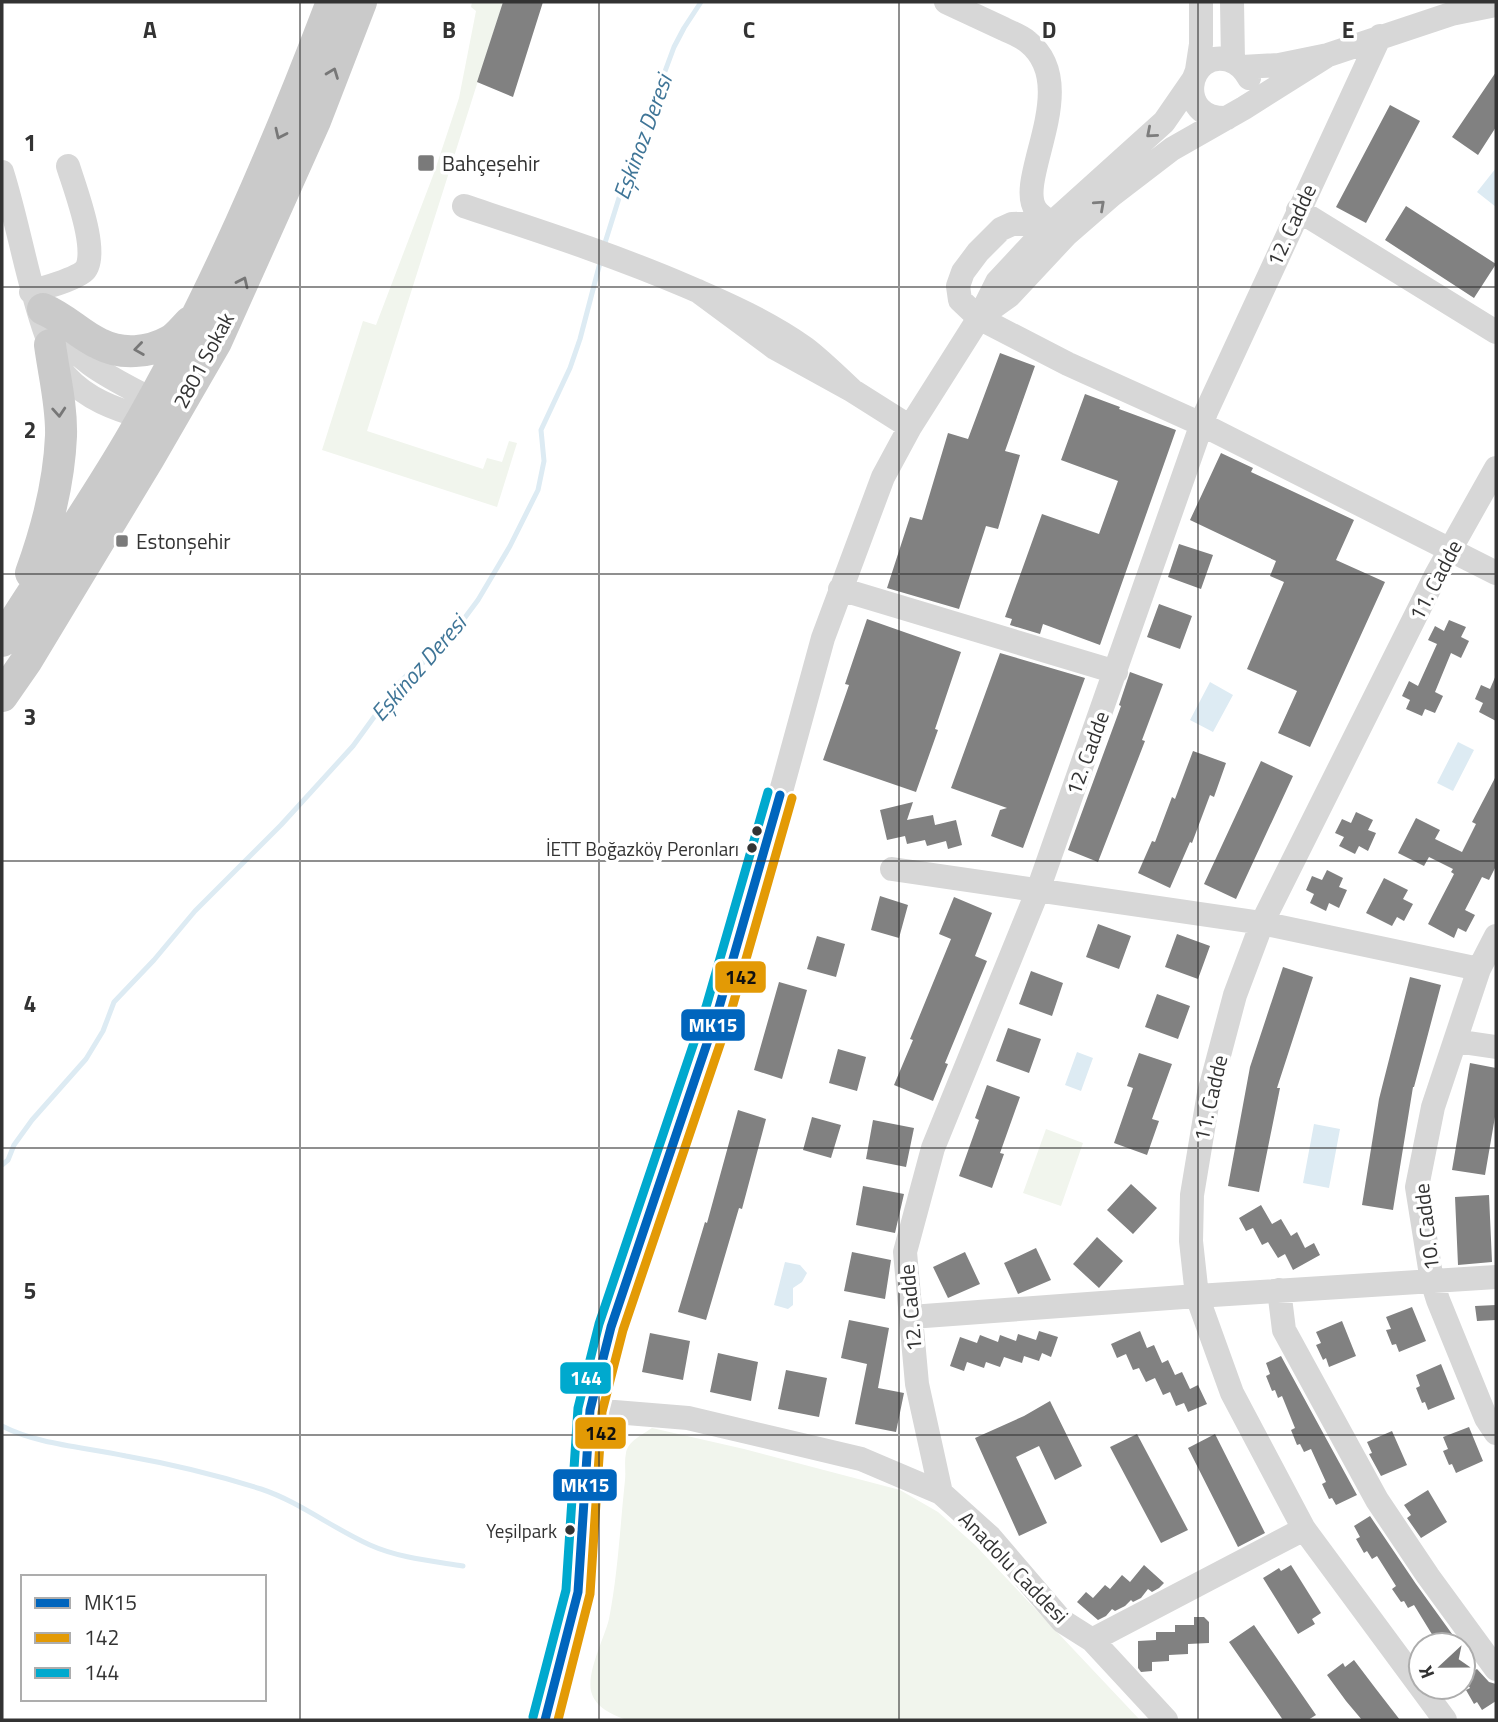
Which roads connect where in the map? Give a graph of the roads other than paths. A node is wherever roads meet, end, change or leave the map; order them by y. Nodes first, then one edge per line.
1 (332, 2) edge
2 (361, 2) edge
3 (946, 2) edge
4 (1202, 2) edge
5 (1232, 2) edge
6 (1496, 5) edge
7 (1380, 36) junction
8 (1328, 55) junction
9 (1238, 64) junction
10 (1195, 75) junction
11 (1235, 113) junction
12 (68, 166) dead end
13 (2, 173) edge
14 (464, 206) dead end
15 (1298, 210) junction
16 (1059, 229) junction
17 (37, 301) junction
18 (196, 316) junction
19 (978, 318) junction
20 (1496, 332) edge
21 (50, 345) junction
22 (156, 411) junction
23 (1201, 424) junction
24 (911, 427) junction
25 (1496, 468) edge
26 (1451, 549) junction
27 (1496, 573) edge
28 (840, 589) junction
29 (8, 631) edge
30 (1116, 672) junction
31 (2, 696) edge
32 (892, 869) dead end
33 (1038, 890) junction
34 (1262, 923) junction
35 (1496, 936) edge
36 (1479, 969) junction
37 (1455, 1041) junction
38 (1496, 1047) edge
39 (1496, 1277) edge
40 (1432, 1281) junction
41 (1279, 1290) junction
42 (1197, 1296) junction
43 (911, 1317) junction
44 (590, 1410) junction
45 (1496, 1433) edge
46 (941, 1493) junction
47 (1304, 1529) junction
48 (1092, 1640) junction
49 (1496, 1669) edge
50 (545, 1720) edge
51 (1166, 1720) edge
52 (1445, 1720) edge

1 -> 18 main road, 2801 Sokak
22 -> 2 main road, 2801 Sokak
3 - 16 street
4 - 10 street
5 - 9 street
6 - 7 street
7 - 8 street
7 - 15 street, 12. Cadde
8 - 9 street
8 - 11 street
9 - 10 street
9 - 11 street
10 - 11 street
10 -> 16 street
16 -> 11 street
12 - 17 street
13 - 17 street
14 - 24 street
15 - 20 street
15 - 23 street, 12. Cadde
16 - 19 street
16 - 19 street
18 -> 17 main road
17 - 21 street
17 - 22 street
18 - 22 main road, 2801 Sokak
19 - 23 street
19 - 24 street
21 - 22 street
21 -> 29 main road
22 - 29 main road, 2801 Sokak
22 - 31 main road, 2801 Sokak
23 - 26 street
23 - 30 street, 12. Cadde
24 - 28 street
25 - 26 street, 11. Cadde
26 - 27 street
26 - 34 street, 11. Cadde
28 - 30 street
28 - 44 street
30 - 33 street, 12. Cadde
32 - 33 street
33 - 34 street
33 - 43 street, 12. Cadde
34 - 36 street
34 - 42 street, 11. Cadde
35 - 36 street, 10. Cadde
36 - 37 street, 10. Cadde
37 - 38 street
37 - 40 street, 10. Cadde
39 - 40 street
40 - 41 street
40 - 45 street, 10. Cadde
41 - 42 street
41 - 49 street
42 - 43 street
42 - 47 street, 11. Cadde
43 - 46 street, 12. Cadde
44 - 46 street, Anadolu Caddesi
44 - 50 street
46 - 48 street, Anadolu Caddesi
47 - 48 street
47 - 52 street, 11. Cadde
48 - 51 street, Anadolu Caddesi

